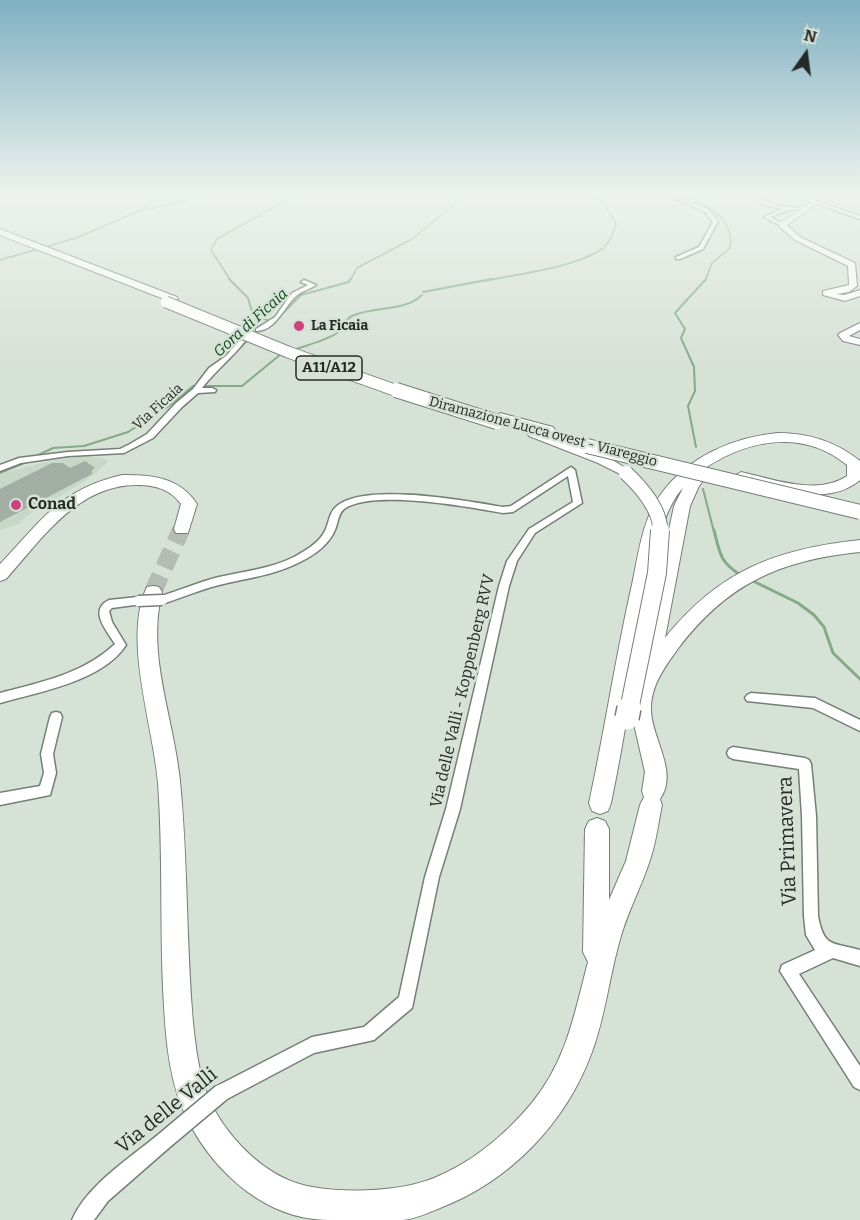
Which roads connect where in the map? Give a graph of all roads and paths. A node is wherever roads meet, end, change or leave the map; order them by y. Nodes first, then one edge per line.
1 (43, 250) edge
2 (697, 250) edge
3 (825, 250) edge
4 (678, 258) dead end
5 (304, 282) dead end
6 (860, 293) edge
7 (860, 326) edge
8 (258, 330) dead end
9 (242, 340) dead end
10 (860, 342) edge
11 (199, 387) junction
12 (212, 390) dead end
13 (499, 420) junction
14 (534, 433) junction
15 (588, 443) junction
16 (719, 455) junction
17 (857, 466) edge
18 (0, 468) edge
19 (741, 476) junction
20 (860, 505) edge
21 (860, 512) edge
22 (182, 530) tunnel mouth
23 (860, 546) edge
24 (3, 570) edge
25 (151, 597) junction
26 (658, 650) junction
27 (0, 698) edge
28 (751, 698) dead end
29 (56, 717) dead end
30 (860, 726) edge
31 (615, 738) junction
32 (733, 753) dead end
33 (0, 799) edge
34 (600, 803) dead end
35 (597, 829) dead end
36 (423, 914) joint
37 (833, 950) junction
38 (860, 958) edge
39 (596, 981) junction
40 (860, 1081) edge
41 (82, 1220) edge

1 - 13 highway, Diramazione Lucca ovest - Viareggio / A11/A12, bridge
2 - 4 street
3 - 6 street
5 - 8 street
7 - 10 street
9 - 11 street, Via Ficaia
11 - 12 street
11 - 18 street, Via Ficaia
13 - 14 highway, Diramazione Lucca ovest - Viareggio / A11/A12
13 - 15 highway, Diramazione Lucca ovest - Viareggio / A11/A12
14 - 15 highway, Diramazione Lucca ovest - Viareggio / A11/A12
14 - 31 highway, bridge
15 - 19 highway, Diramazione Lucca ovest - Viareggio / A11/A12
15 - 21 highway, Diramazione Lucca ovest - Viareggio / A11/A12, bridge
16 - 17 highway
16 - 26 highway
16 - 31 highway
17 - 19 highway
19 - 20 highway, Diramazione Lucca ovest - Viareggio / A11/A12
22 - 24 highway
23 - 26 highway
25 - 27 street
25 - 36 street, Via delle Valli - Koppenberg RVV
25 - 39 highway
26 - 39 highway
28 - 30 street
29 - 33 street
31 - 34 highway
32 - 37 street, Via Primavera
35 - 39 highway
36 - 41 street, Via delle Valli, bridge
37 - 38 street, Via Primavera
37 - 40 street

